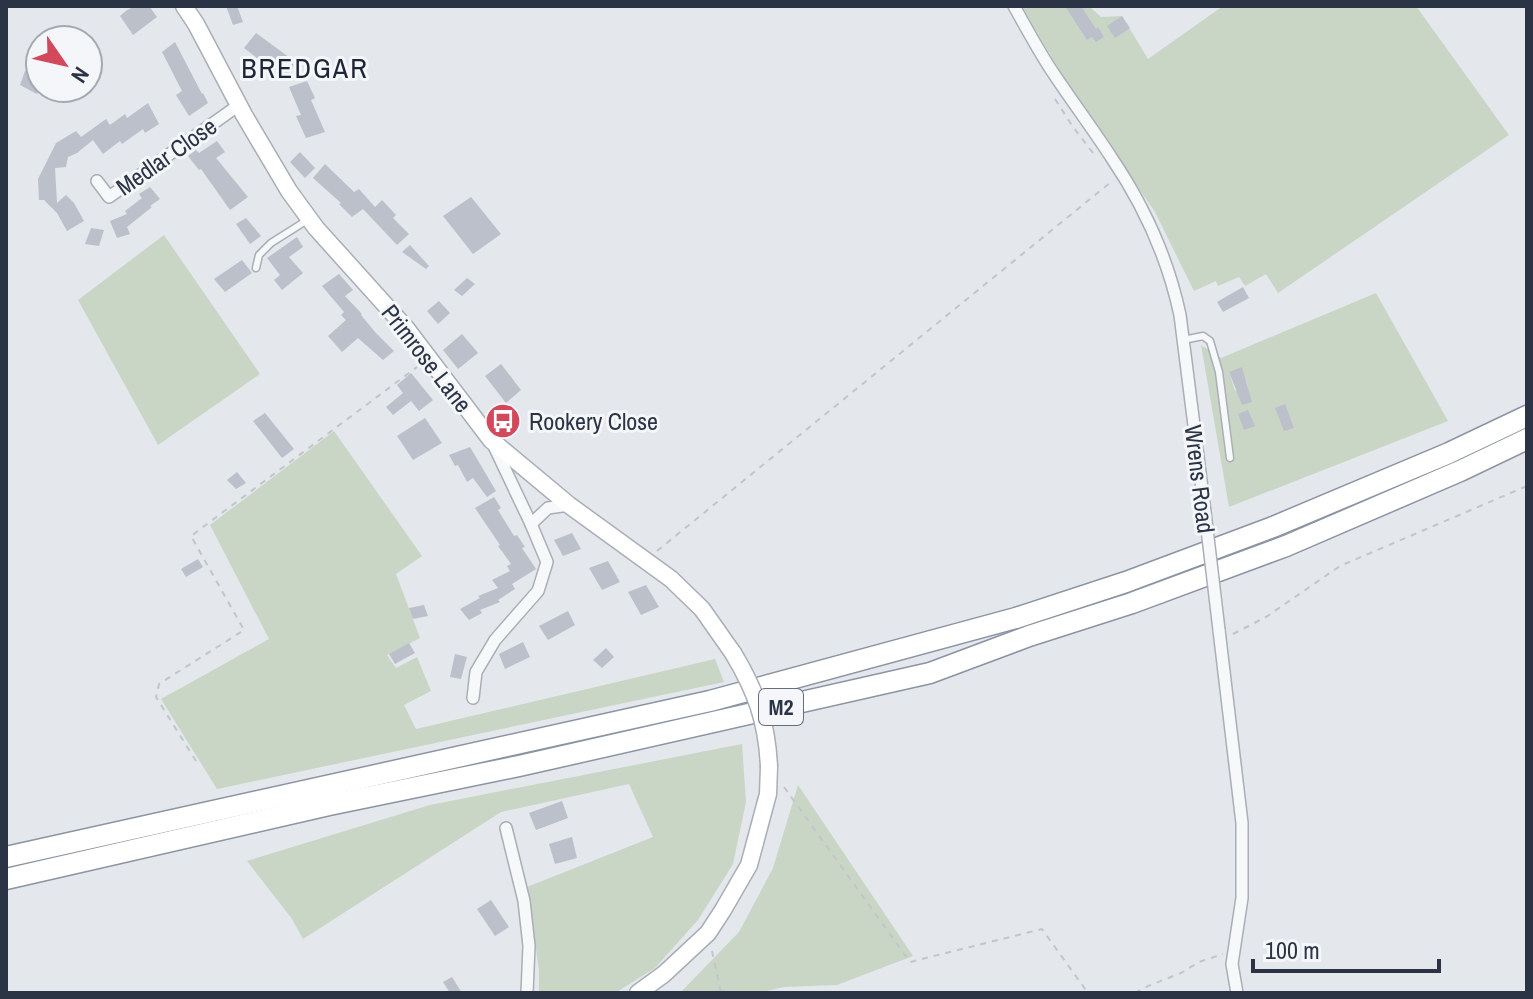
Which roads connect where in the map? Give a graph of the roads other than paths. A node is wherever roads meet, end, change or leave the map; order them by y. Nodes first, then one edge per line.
1 (184, 6) edge
2 (1014, 6) edge
3 (239, 105) junction
4 (97, 181) dead end
5 (309, 219) junction
6 (256, 268) dead end
7 (1183, 340) junction
8 (1527, 416) edge
9 (1527, 439) edge
10 (491, 440) junction
11 (1230, 458) dead end
12 (569, 505) junction
13 (531, 524) junction
14 (473, 698) dead end
15 (506, 828) dead end
16 (6, 857) edge
17 (6, 879) edge
18 (527, 993) edge
19 (638, 993) edge
20 (1237, 993) edge

1 - 3 street, Primrose Lane
2 - 7 street, Wrens Road
3 - 4 street, Medlar Close
3 - 5 street, Primrose Lane
5 - 6 lane
5 - 10 street, Primrose Lane
7 - 11 lane
7 - 20 street, Wrens Road, bridge
8 - 16 highway, M2
9 - 17 highway, M2
10 - 12 street, Primrose Lane
10 - 13 street
12 - 13 street
12 - 19 street, Primrose Lane, bridge
13 - 14 street
15 - 18 street

